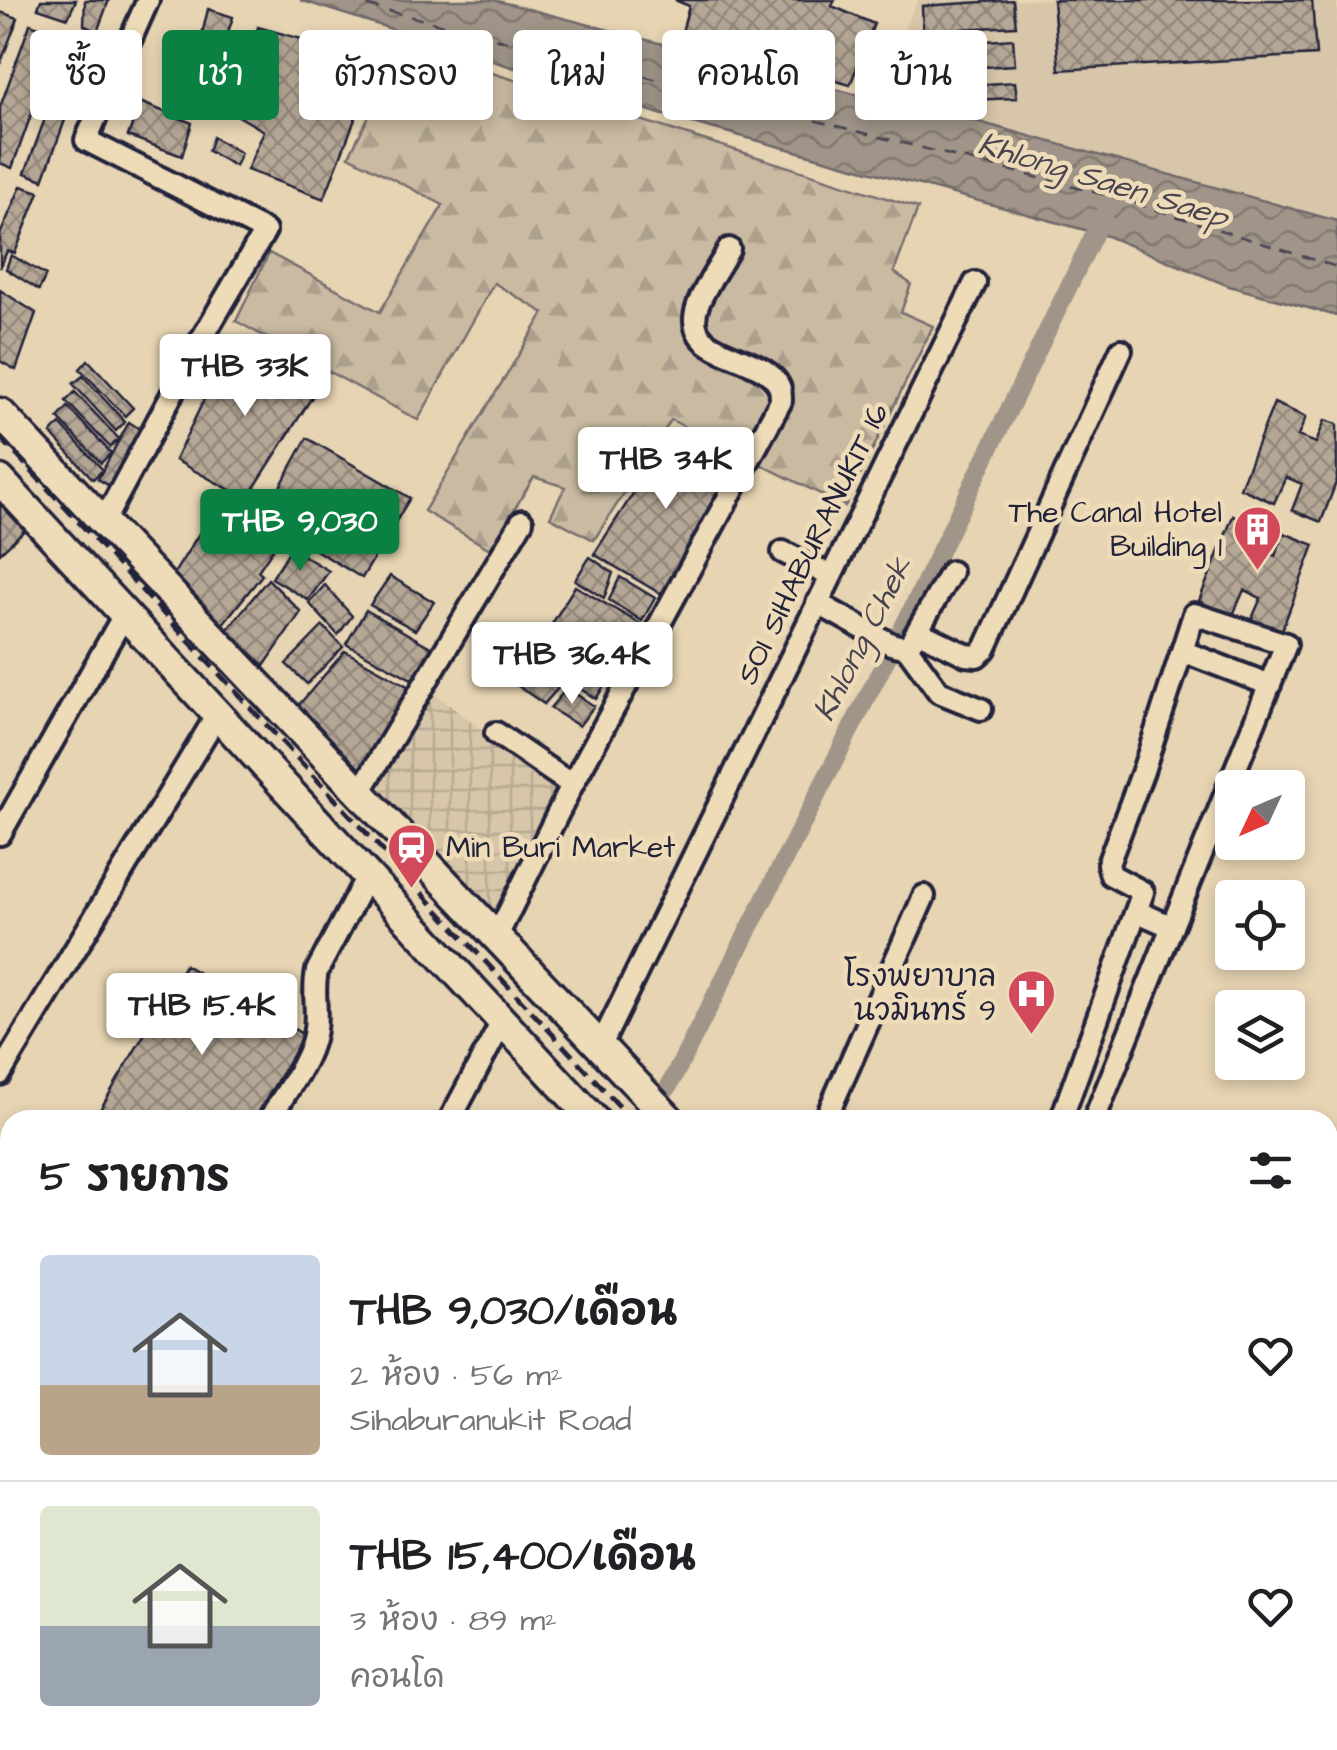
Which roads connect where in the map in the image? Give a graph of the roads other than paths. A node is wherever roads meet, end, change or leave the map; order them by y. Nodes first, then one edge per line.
1 (148, 0) edge
2 (728, 249) dead end
3 (974, 283) dead end
4 (1121, 350) dead end
5 (4, 415) edge
6 (0, 480) edge
7 (104, 521) junction
8 (522, 521) dead end
9 (784, 552) dead end
10 (950, 572) dead end
11 (830, 576) junction
12 (817, 603) junction
13 (124, 615) junction
14 (913, 640) junction
15 (1182, 651) junction
16 (1270, 685) junction
17 (981, 709) dead end
18 (217, 715) junction
19 (496, 732) dead end
20 (572, 785) junction
21 (359, 794) junction
22 (0, 834) edge
23 (366, 878) junction
24 (924, 896) dead end
25 (1136, 911) junction
26 (1170, 926) junction
27 (496, 938) junction
28 (502, 1022) junction
29 (600, 1047) junction
30 (0, 1074) edge
31 (275, 1110) edge
32 (455, 1110) edge
33 (585, 1110) edge
34 (660, 1110) edge
35 (829, 1110) edge
36 (1065, 1110) edge
37 (1098, 1110) edge

1 - 7 street
2 - 20 street
3 - 11 street, SOI SIHABURANUKIT 16
4 - 14 street
5 - 7 main road
6 - 13 main road
7 - 21 main road
8 - 21 street
9 - 11 street
10 - 14 street
11 - 12 street, SOI SIHABURANUKIT 16
12 - 14 street
12 - 29 street, SOI SIHABURANUKIT 16
13 - 18 main road
13 - 22 street
14 - 17 street
15 - 16 street
15 - 16 street
15 - 25 street
16 - 26 street
18 - 23 main road
18 - 30 street
19 - 20 street
20 - 27 street
21 - 27 main road
23 - 28 main road
23 - 31 street
24 - 35 street
25 - 26 street
25 - 36 street
26 - 37 street
27 - 29 main road
28 - 32 street
28 - 33 main road
29 - 34 main road

